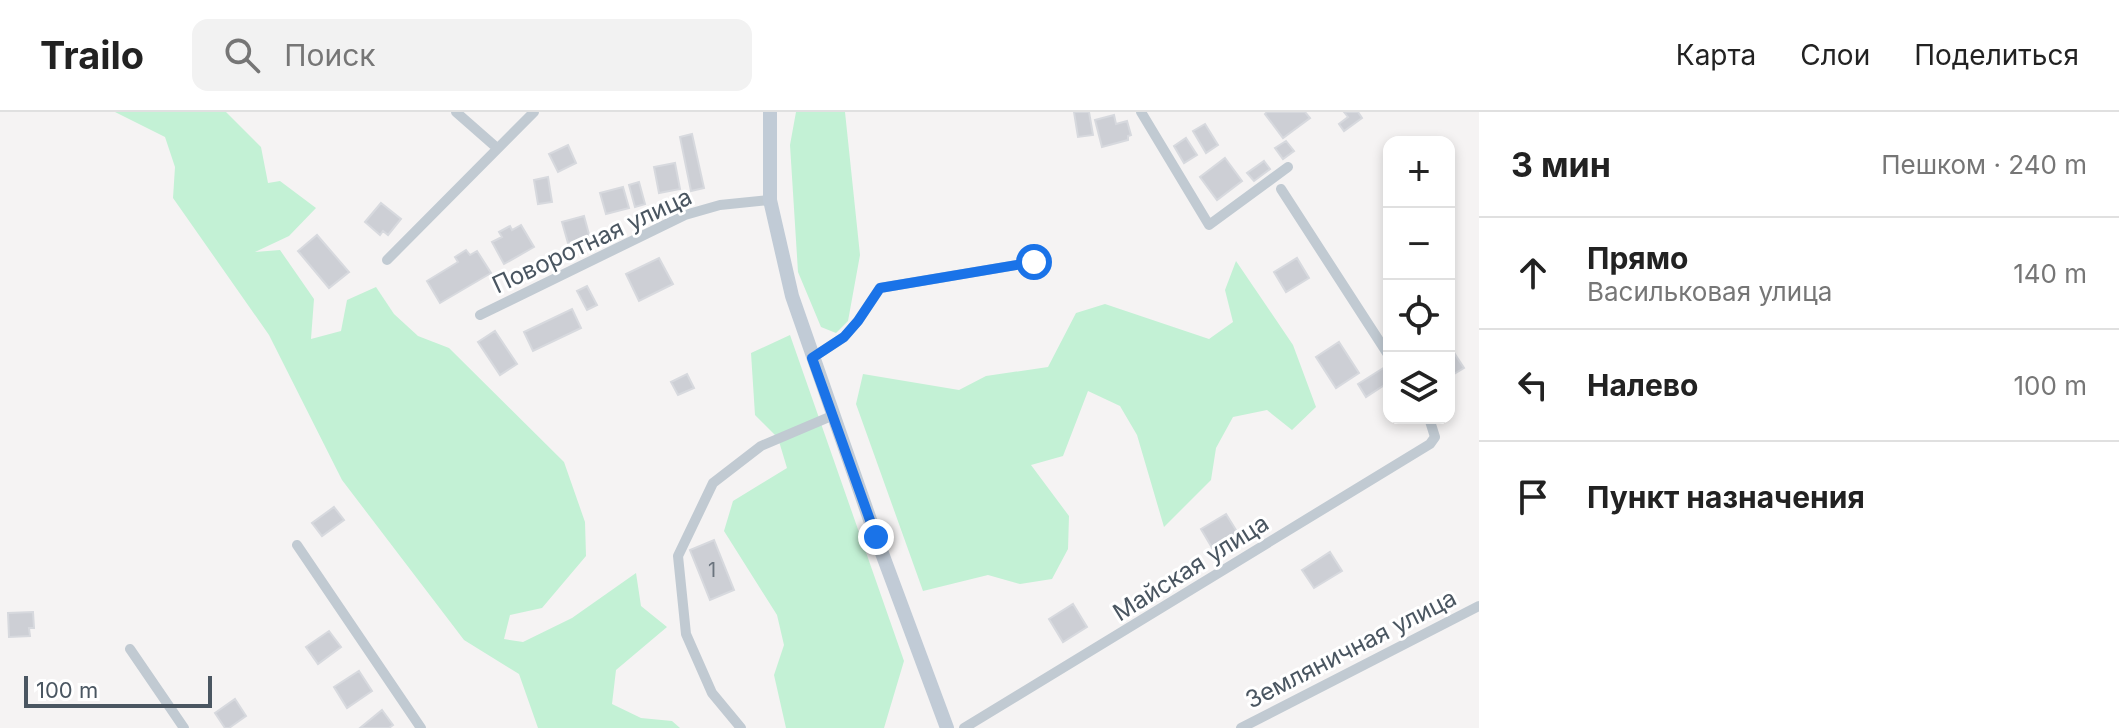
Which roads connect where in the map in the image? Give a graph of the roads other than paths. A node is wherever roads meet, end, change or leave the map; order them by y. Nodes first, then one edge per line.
1 (456, 112) edge
2 (534, 112) edge
3 (1141, 112) edge
4 (770, 117) edge
5 (497, 148) junction
6 (1288, 167) dead end
7 (1281, 189) dead end
8 (770, 200) junction
9 (387, 260) dead end
10 (1034, 262) dead end
11 (480, 315) dead end
12 (1386, 352) edge
13 (812, 358) junction
14 (834, 415) junction
15 (1431, 424) edge
16 (297, 545) dead end
17 (1479, 606) edge
18 (130, 649) dead end
19 (184, 728) edge
20 (421, 728) edge
21 (741, 728) edge
22 (947, 728) edge
23 (964, 728) edge
24 (1241, 728) edge

1 - 5 street
2 - 5 street
3 - 6 street
4 - 8 street
5 - 9 street
7 - 12 street
8 - 11 street, Поворотная улица
8 - 13 street
10 - 13 street
13 - 14 street
14 - 21 street
14 - 22 street
15 - 23 street, Майская улица
16 - 20 street
17 - 24 street, Земляничная улица
18 - 19 street

